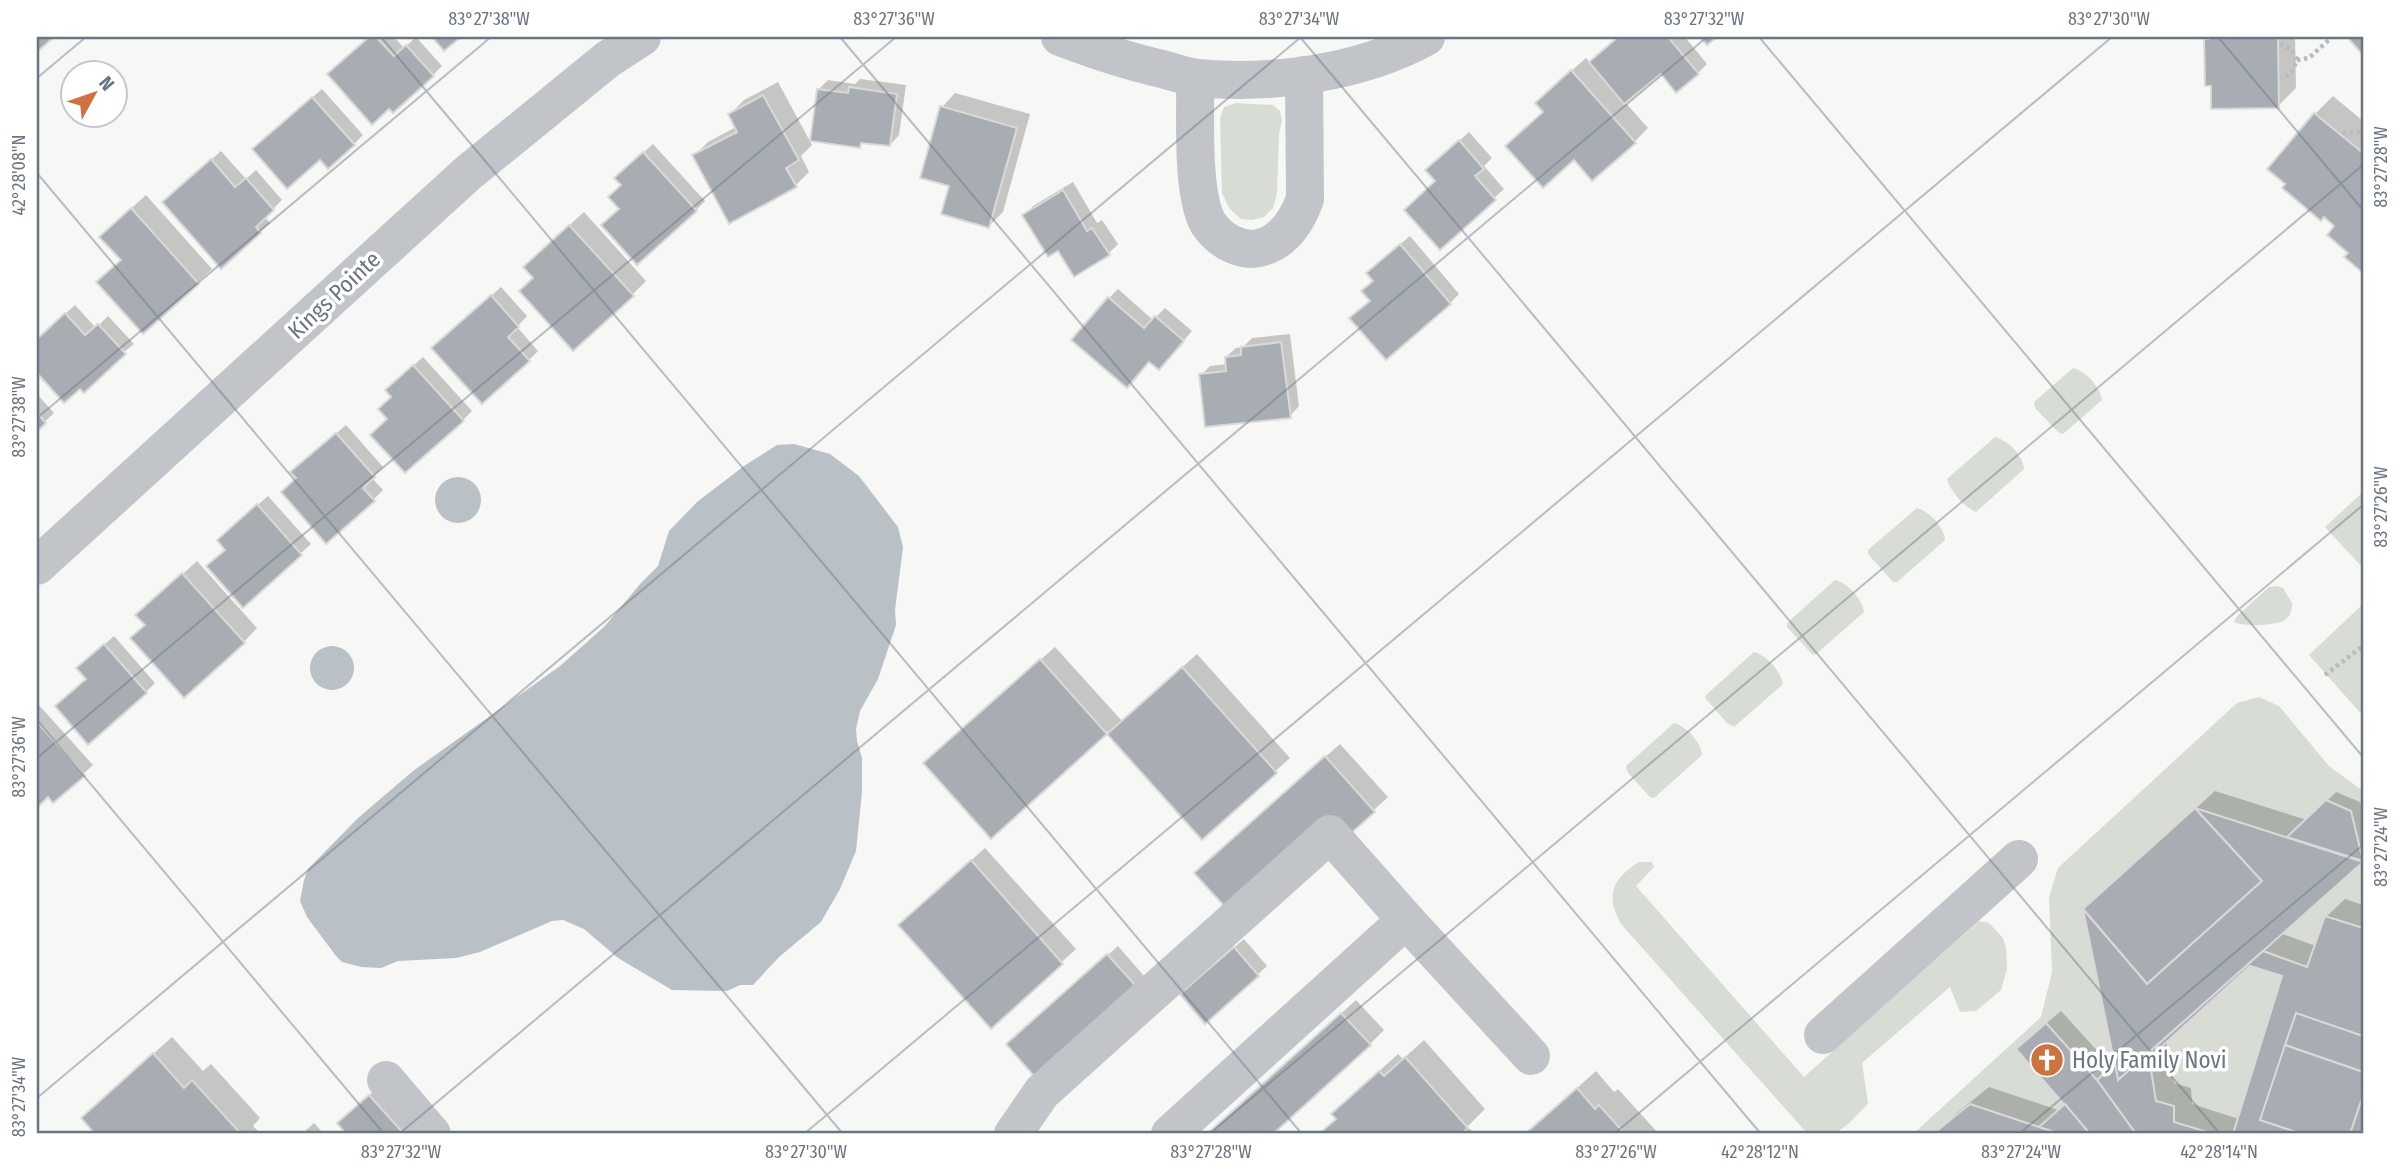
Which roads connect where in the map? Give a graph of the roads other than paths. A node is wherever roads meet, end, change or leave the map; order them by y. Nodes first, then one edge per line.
1 (642, 37) edge
2 (1060, 37) edge
3 (1426, 37) edge
4 (1304, 75) junction
5 (1195, 78) junction
6 (37, 566) edge
7 (2020, 859) dead end
8 (1406, 920) junction
9 (1823, 1034) dead end
10 (1531, 1056) dead end
11 (386, 1080) dead end
12 (432, 1134) edge
13 (1013, 1134) edge
14 (1170, 1134) edge

1 - 6 street, Kings Pointe
2 - 5 street
3 - 4 street
4 - 5 street
4 - 5 street
7 - 9 street
8 - 10 street
8 - 13 street
8 - 14 street
11 - 12 street

